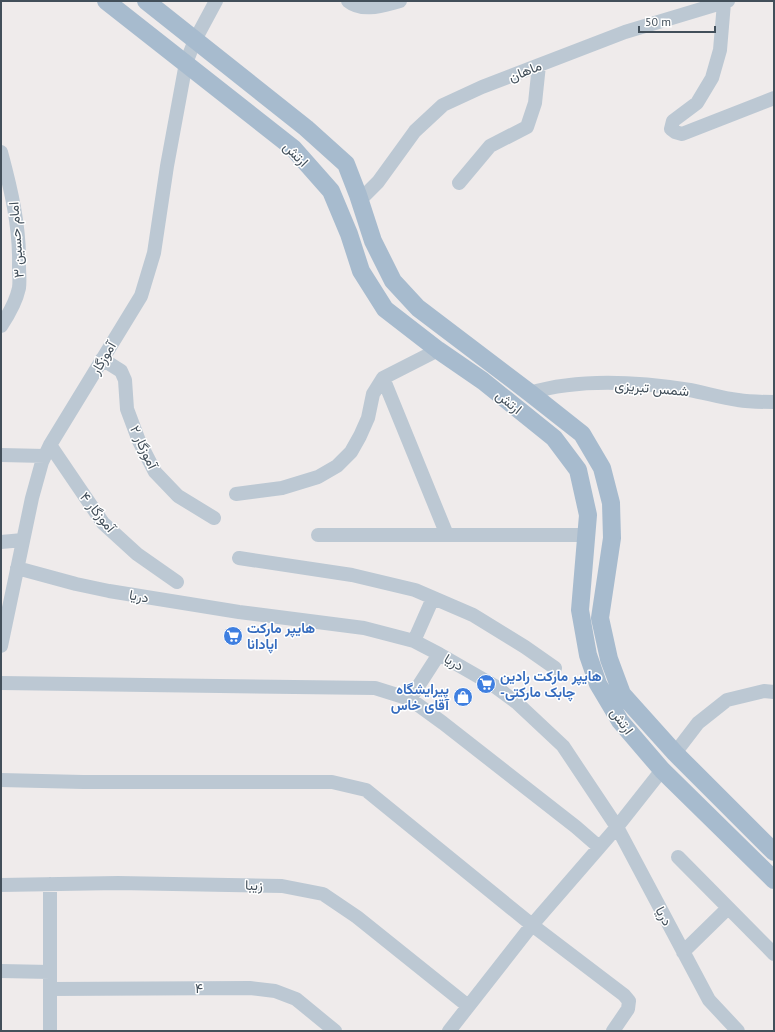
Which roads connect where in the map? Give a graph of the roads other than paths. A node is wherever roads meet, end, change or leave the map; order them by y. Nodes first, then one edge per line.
1 (106, 1) edge
2 (146, 1) edge
3 (216, 1) edge
4 (348, 1) edge
5 (400, 1) edge
6 (726, 2) edge
7 (196, 40) junction
8 (186, 63) junction
9 (540, 65) junction
10 (774, 98) edge
11 (1, 152) edge
12 (459, 183) dead end
13 (360, 200) junction
14 (1, 326) edge
15 (438, 350) junction
16 (102, 359) junction
17 (383, 378) junction
18 (530, 393) junction
19 (774, 402) edge
20 (47, 451) junction
21 (1, 455) edge
22 (236, 494) dead end
23 (214, 518) dead end
24 (447, 534) junction
25 (318, 535) dead end
26 (586, 535) junction
27 (23, 540) junction
28 (1, 542) edge
29 (238, 558) dead end
30 (17, 568) junction
31 (177, 582) dead end
32 (433, 598) junction
33 (2, 638) edge
34 (414, 641) junction
35 (439, 654) junction
36 (554, 668) dead end
37 (1, 683) edge
38 (774, 692) edge
39 (410, 699) junction
40 (675, 753) junction
41 (662, 770) junction
42 (1, 780) edge
43 (617, 827) junction
44 (600, 847) junction
45 (774, 852) edge
46 (678, 857) dead end
47 (774, 880) edge
48 (50, 884) junction
49 (1, 885) edge
50 (728, 908) junction
51 (532, 925) junction
52 (682, 952) junction
53 (774, 954) edge
54 (1, 971) edge
55 (50, 972) junction
56 (50, 989) junction
57 (468, 1006) junction
58 (50, 1031) edge
59 (335, 1031) edge
60 (449, 1031) edge
61 (613, 1031) edge
62 (738, 1031) edge

1 - 8 main road, ارتش
2 - 7 main road, ارتش
3 - 7 street, آموزگار
4 - 5 street
6 - 9 street, ماهان
6 - 10 street
7 - 8 street, آموزگار
7 - 13 main road, ارتش
8 - 15 main road, ارتش
8 - 16 street, آموزگار
9 - 12 street
9 - 13 street, ماهان
11 - 14 street, امام حسین ۳
13 - 18 main road, ارتش
15 - 17 street
15 - 26 main road, ارتش
16 - 20 street, آموزگار
16 - 23 street, آموزگار ۲
17 - 22 street
17 - 24 street
18 - 19 street, شمس تبریزی
18 - 40 main road, ارتش
20 - 21 street
20 - 27 street, آموزگار
20 - 31 street, آموزگار ۴
24 - 25 street
24 - 26 street
26 - 41 main road, ارتش
27 - 28 street
27 - 30 street, آموزگار
29 - 32 street
30 - 33 street, آموزگار
30 - 34 street, دریا
32 - 34 street
32 - 36 street
34 - 35 street, دریا
35 - 39 street
35 - 43 street, دریا
37 - 39 street
38 - 40 street
39 - 44 street
40 - 45 main road, ارتش
41 - 43 street
41 - 47 main road, ارتش
42 - 51 street
43 - 44 street
43 - 52 street, دریا
44 - 51 street
46 - 50 street
48 - 49 street, زیبا
48 - 55 street
48 - 57 street, زیبا
50 - 52 street
50 - 53 street
51 - 57 street
51 - 61 street
52 - 62 street, دریا
54 - 55 street
55 - 56 street
56 - 58 street
56 - 59 street, ۴
57 - 60 street

